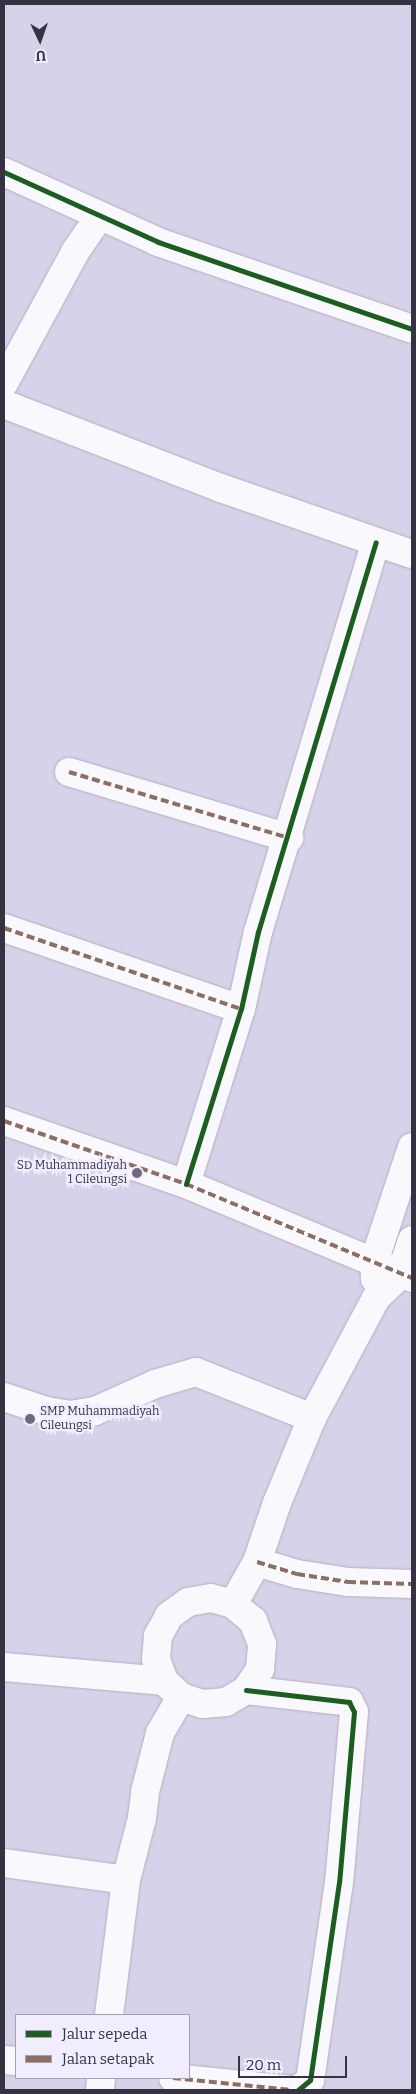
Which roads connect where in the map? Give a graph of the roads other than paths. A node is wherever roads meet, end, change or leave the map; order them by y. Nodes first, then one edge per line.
1 (4, 172) edge
2 (100, 217) junction
3 (412, 329) edge
4 (4, 383) edge
5 (4, 404) edge
6 (376, 542) junction
7 (412, 554) edge
8 (69, 772) dead end
9 (289, 838) junction
10 (4, 928) edge
11 (241, 1009) junction
12 (4, 1121) edge
13 (412, 1147) edge
14 (186, 1184) junction
15 (412, 1240) edge
16 (374, 1262) junction
17 (406, 1277) edge
18 (376, 1298) junction
19 (4, 1397) edge
20 (312, 1418) junction
21 (257, 1562) junction
22 (412, 1584) edge
23 (234, 1604) junction
24 (4, 1667) edge
25 (173, 1689) junction
26 (246, 1690) junction
27 (4, 1863) edge
28 (126, 1880) junction
29 (109, 2014) edge
30 (184, 2079) edge
31 (291, 2090) edge
32 (298, 2090) edge

1 - 2 street
2 - 3 street
2 - 4 street
5 - 6 street
6 - 7 street
6 - 9 street
8 - 9 street
9 - 11 street
10 - 11 street
11 - 14 street
12 - 14 street
13 - 16 street
14 - 16 street
15 - 17 street
16 - 17 street
16 - 18 street
17 - 18 street
18 - 20 street
19 - 20 street
20 - 21 street
21 - 22 street
21 - 23 street
23 - 25 street
23 - 26 street
24 - 25 street
25 - 26 street
25 - 28 street
26 - 32 street
27 - 28 street
28 - 29 street
30 - 31 street

